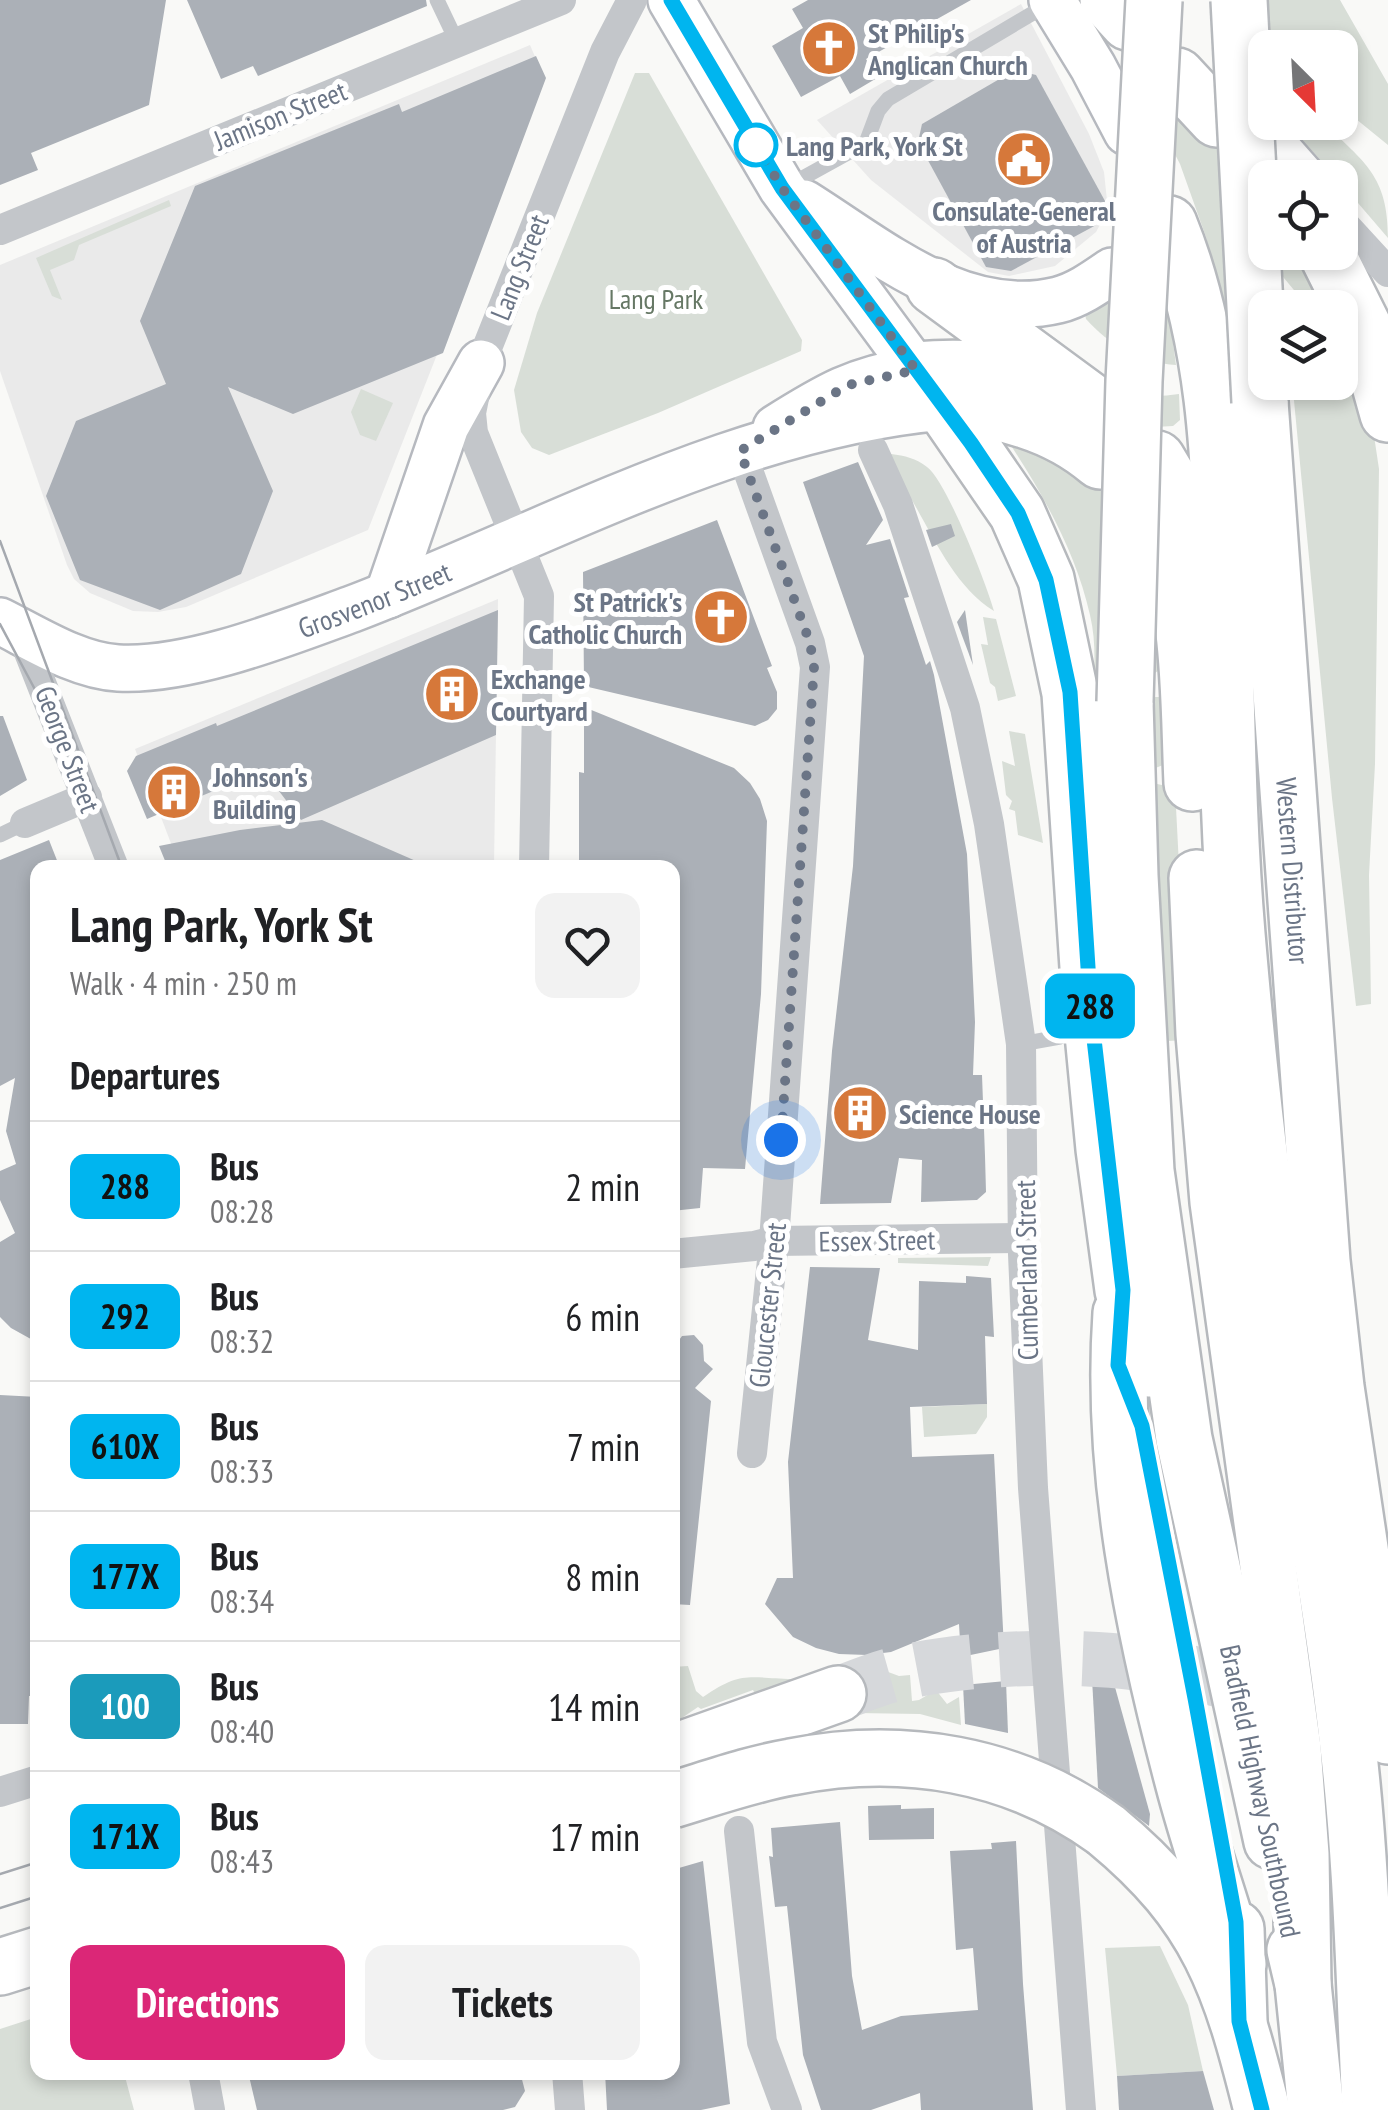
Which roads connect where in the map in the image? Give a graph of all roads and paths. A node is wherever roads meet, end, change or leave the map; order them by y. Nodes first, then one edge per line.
1 (437, 0) edge
2 (561, 0) edge
3 (632, 0) edge
4 (671, 0) edge
5 (1239, 0) edge
6 (1053, 1) edge
7 (1126, 8) edge
8 (456, 42) junction
9 (1127, 132) dead end
10 (782, 188) junction
11 (1169, 224) dead end
12 (0, 230) edge
13 (1358, 241) edge
14 (1358, 254) edge
15 (1112, 270) dead end
16 (1335, 270) edge
17 (1388, 272) edge
18 (934, 286) junction
19 (1388, 326) edge
20 (481, 363) junction
21 (930, 388) junction
22 (1388, 414) edge
23 (873, 450) dead end
24 (740, 451) junction
25 (1157, 459) dead end
26 (1156, 523) dead end
27 (516, 541) junction
28 (388, 595) junction
29 (10, 626) edge
30 (1226, 679) junction
31 (87, 798) junction
32 (13, 829) edge
33 (111, 860) edge
34 (534, 860) edge
35 (1060, 1037) dead end
36 (1022, 1044) junction
37 (1022, 1238) junction
38 (774, 1241) junction
39 (680, 1253) edge
40 (1123, 1290) junction
41 (1118, 1365) junction
42 (752, 1454) dead end
43 (1188, 1456) junction
44 (1256, 1495) junction
45 (1189, 1667) junction
46 (838, 1694) tunnel mouth
47 (1388, 1736) edge
48 (680, 1750) edge
49 (30, 1783) edge
50 (0, 1792) edge
51 (680, 1798) edge
52 (739, 1830) dead end
53 (1363, 1953) junction
54 (30, 1958) edge
55 (1238, 1964) junction
56 (0, 1968) edge
57 (1302, 1984) junction
58 (30, 1998) edge
59 (0, 2007) edge
60 (1239, 2021) junction
61 (204, 2080) edge
62 (568, 2080) edge
63 (210, 2110) edge
64 (570, 2110) edge
65 (787, 2110) edge
66 (1082, 2110) edge
67 (1262, 2110) edge
68 (1316, 2110) edge
69 (1370, 2110) edge

1 - 8 lane
2 - 8 street, Jamison Street
3 - 20 street, Lang Street
4 - 10 street
5 - 47 highway, Western Distributor, bridge
6 - 9 street
6 - 10 lane
7 - 43 highway, bridge
8 - 12 street, Jamison Street
10 - 18 street
10 - 21 street
11 - 30 highway
13 - 17 street
14 - 19 highway
15 - 18 street
16 - 22 highway
18 - 21 highway
20 - 27 street, Lang Street
20 - 28 street
21 - 24 street, Grosvenor Street
21 - 40 highway
23 - 36 street, Cumberland Street
24 - 27 street, Grosvenor Street
24 - 38 street, Gloucester Street
25 - 30 highway
26 - 44 highway
27 - 28 street, Grosvenor Street
27 - 34 street, Lang Street
28 - 29 street, Grosvenor Street
29 - 31 street, George Street
30 - 53 highway
31 - 32 street
31 - 33 street, George Street
35 - 36 lane
36 - 37 street, Cumberland Street
37 - 38 street, Essex Street
37 - 66 street, Cumberland Street
38 - 39 street, Essex Street
38 - 42 street, Gloucester Street
40 - 41 highway
40 - 43 highway
41 - 45 highway
41 - 55 highway
43 - 45 highway
43 - 57 highway, Bradfield Highway Southbound
44 - 53 highway
44 - 57 highway
45 - 55 highway
46 - 48 highway
49 - 50 street
51 - 60 highway, bridge
52 - 65 street
53 - 69 highway
54 - 56 highway
55 - 60 highway
57 - 68 highway, Bradfield Highway Southbound
58 - 59 highway
60 - 67 highway
61 - 63 street
62 - 64 street

